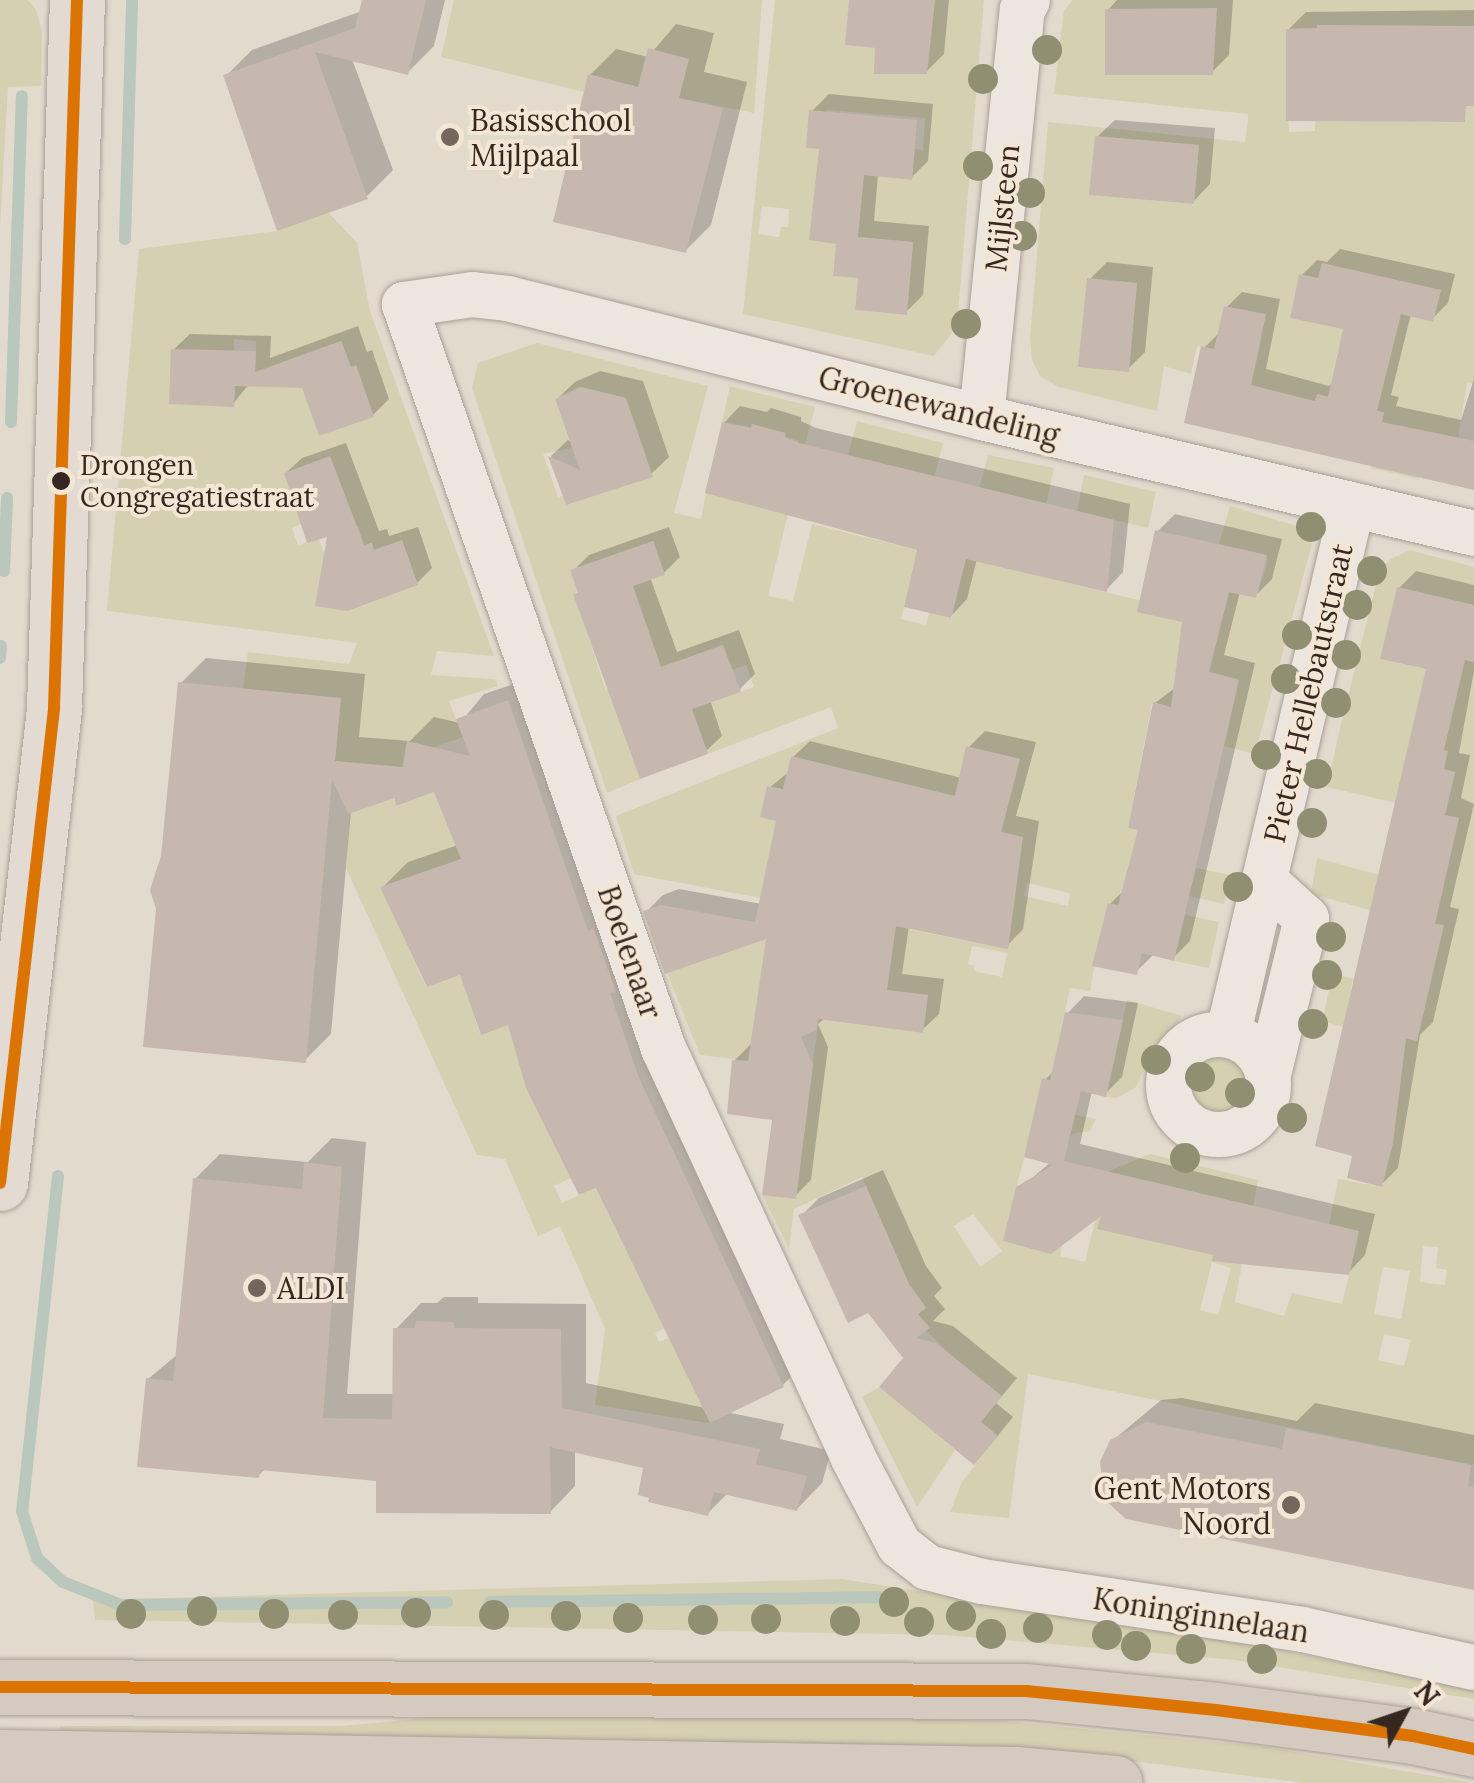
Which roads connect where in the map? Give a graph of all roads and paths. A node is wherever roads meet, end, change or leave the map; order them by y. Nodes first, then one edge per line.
1 (77, 0) edge
2 (1027, 0) edge
3 (404, 304) joint
4 (981, 417) junction
5 (1352, 504) junction
6 (1474, 532) edge
7 (1266, 881) junction
8 (1228, 1032) junction
9 (1268, 1074) junction
10 (0, 1183) edge
11 (927, 1568) joint
12 (1474, 1666) edge
13 (0, 1687) edge
14 (1474, 1750) edge
15 (0, 1758) edge
16 (1115, 1783) edge

1 - 10 main road
2 - 4 street, Mijlsteen
3 - 4 street, Groenewandeling
3 - 11 street, Boelenaar
4 - 5 street, Groenewandeling
5 - 6 street, Groenewandeling
5 - 7 street, Pieter Hellebautstraat
7 - 8 street, Pieter Hellebautstraat
7 - 9 street, Pieter Hellebautstraat
8 - 9 street
8 - 9 street, Pieter Hellebautstraat
11 - 12 street, Koninginnelaan
13 - 14 highway
15 - 16 highway

